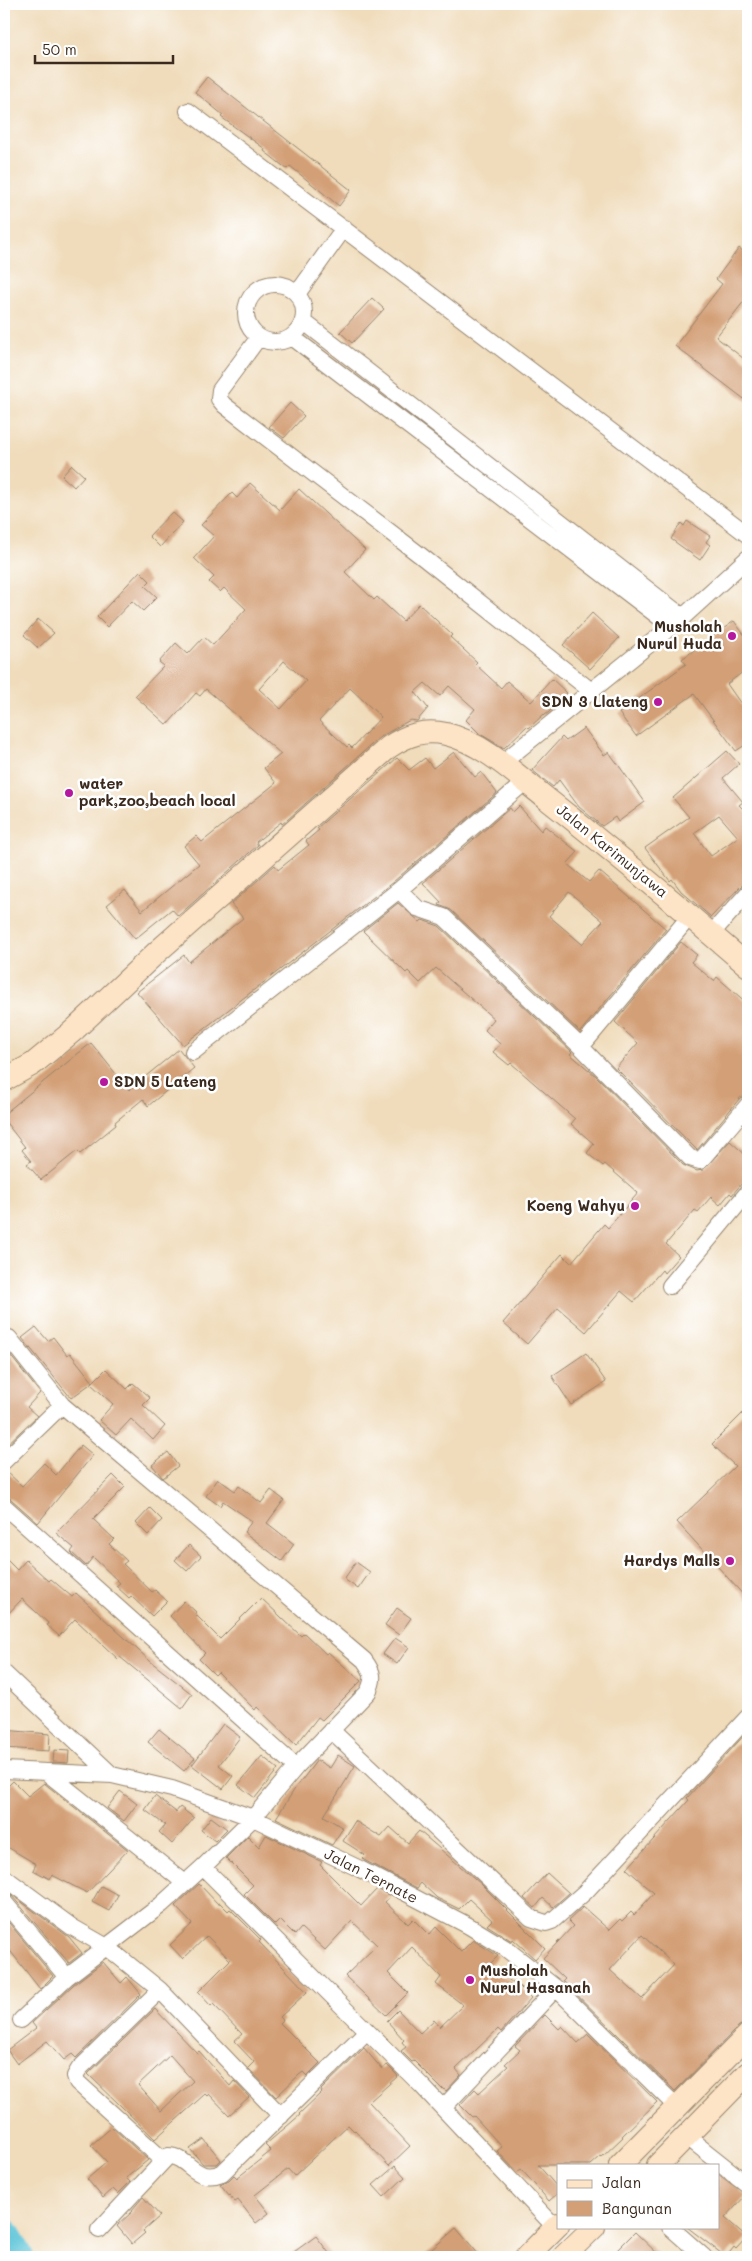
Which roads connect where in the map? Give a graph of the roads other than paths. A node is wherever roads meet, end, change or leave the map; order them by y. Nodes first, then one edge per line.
1 (188, 110) dead end
2 (344, 228) junction
3 (297, 294) junction
4 (303, 321) junction
5 (259, 337) junction
6 (292, 337) junction
7 (748, 535) edge
8 (748, 558) edge
9 (677, 622) junction
10 (590, 690) junction
11 (502, 763) junction
12 (526, 782) junction
13 (398, 890) junction
14 (748, 893) edge
15 (690, 916) junction
16 (711, 934) junction
17 (748, 966) edge
18 (581, 1047) junction
19 (193, 1052) dead end
20 (4, 1080) edge
21 (748, 1105) edge
22 (748, 1192) edge
23 (670, 1286) dead end
24 (9, 1338) dead end
25 (62, 1405) junction
26 (4, 1461) edge
27 (4, 1506) edge
28 (4, 1672) edge
29 (748, 1717) edge
30 (331, 1730) junction
31 (296, 1767) junction
32 (4, 1770) edge
33 (46, 1772) junction
34 (112, 1775) junction
35 (253, 1818) junction
36 (204, 1867) junction
37 (4, 1877) edge
38 (185, 1882) junction
39 (4, 1902) edge
40 (107, 1946) junction
41 (67, 1977) junction
42 (556, 1988) junction
43 (160, 1990) junction
44 (21, 2020) dead end
45 (367, 2031) junction
46 (748, 2035) edge
47 (748, 2073) edge
48 (443, 2108) junction
49 (678, 2108) junction
50 (281, 2116) junction
51 (686, 2136) junction
52 (164, 2160) junction
53 (621, 2164) edge
54 (659, 2164) edge
55 (748, 2185) edge
56 (557, 2226) edge
57 (593, 2228) edge
58 (671, 2228) edge
59 (99, 2230) dead end
60 (526, 2257) edge
61 (562, 2257) edge
62 (704, 2257) edge

1 - 2 street
2 - 3 street
2 - 7 street
3 - 4 street
3 - 5 street
4 - 6 street
4 - 9 street
5 - 6 street
5 - 10 street
6 - 9 street
8 - 9 street
9 - 10 street
10 - 11 street
11 - 12 street, Jalan Karimunjawa
11 - 20 street, Jalan Karimunjawa
12 - 13 street
12 - 15 street, Jalan Karimunjawa
13 - 18 street
13 - 19 street
14 - 16 street
15 - 16 street, Jalan Karimunjawa
15 - 18 street
16 - 17 street, Jalan Karimunjawa
18 - 21 street
22 - 23 street
24 - 25 street
25 - 26 street
25 - 30 street
27 - 31 street
28 - 34 street
29 - 30 street
30 - 31 street
31 - 35 street
32 - 33 street, Jalan Ternate
33 - 34 street, Jalan Ternate
33 - 38 street
34 - 35 street, Jalan Ternate
35 - 36 street
35 - 42 street, Jalan Ternate
36 - 38 street
36 - 45 street
37 - 40 street
38 - 40 street
39 - 41 street
40 - 41 street
40 - 43 street
41 - 44 street
42 - 48 street
42 - 49 street, Jalan Ternate
43 - 50 street
43 - 52 street
45 - 48 street
45 - 50 street
46 - 49 street
47 - 51 street
48 - 56 street
49 - 53 street
50 - 52 street
51 - 54 street
51 - 55 street
52 - 59 street
56 - 60 street
57 - 61 street
58 - 62 street

